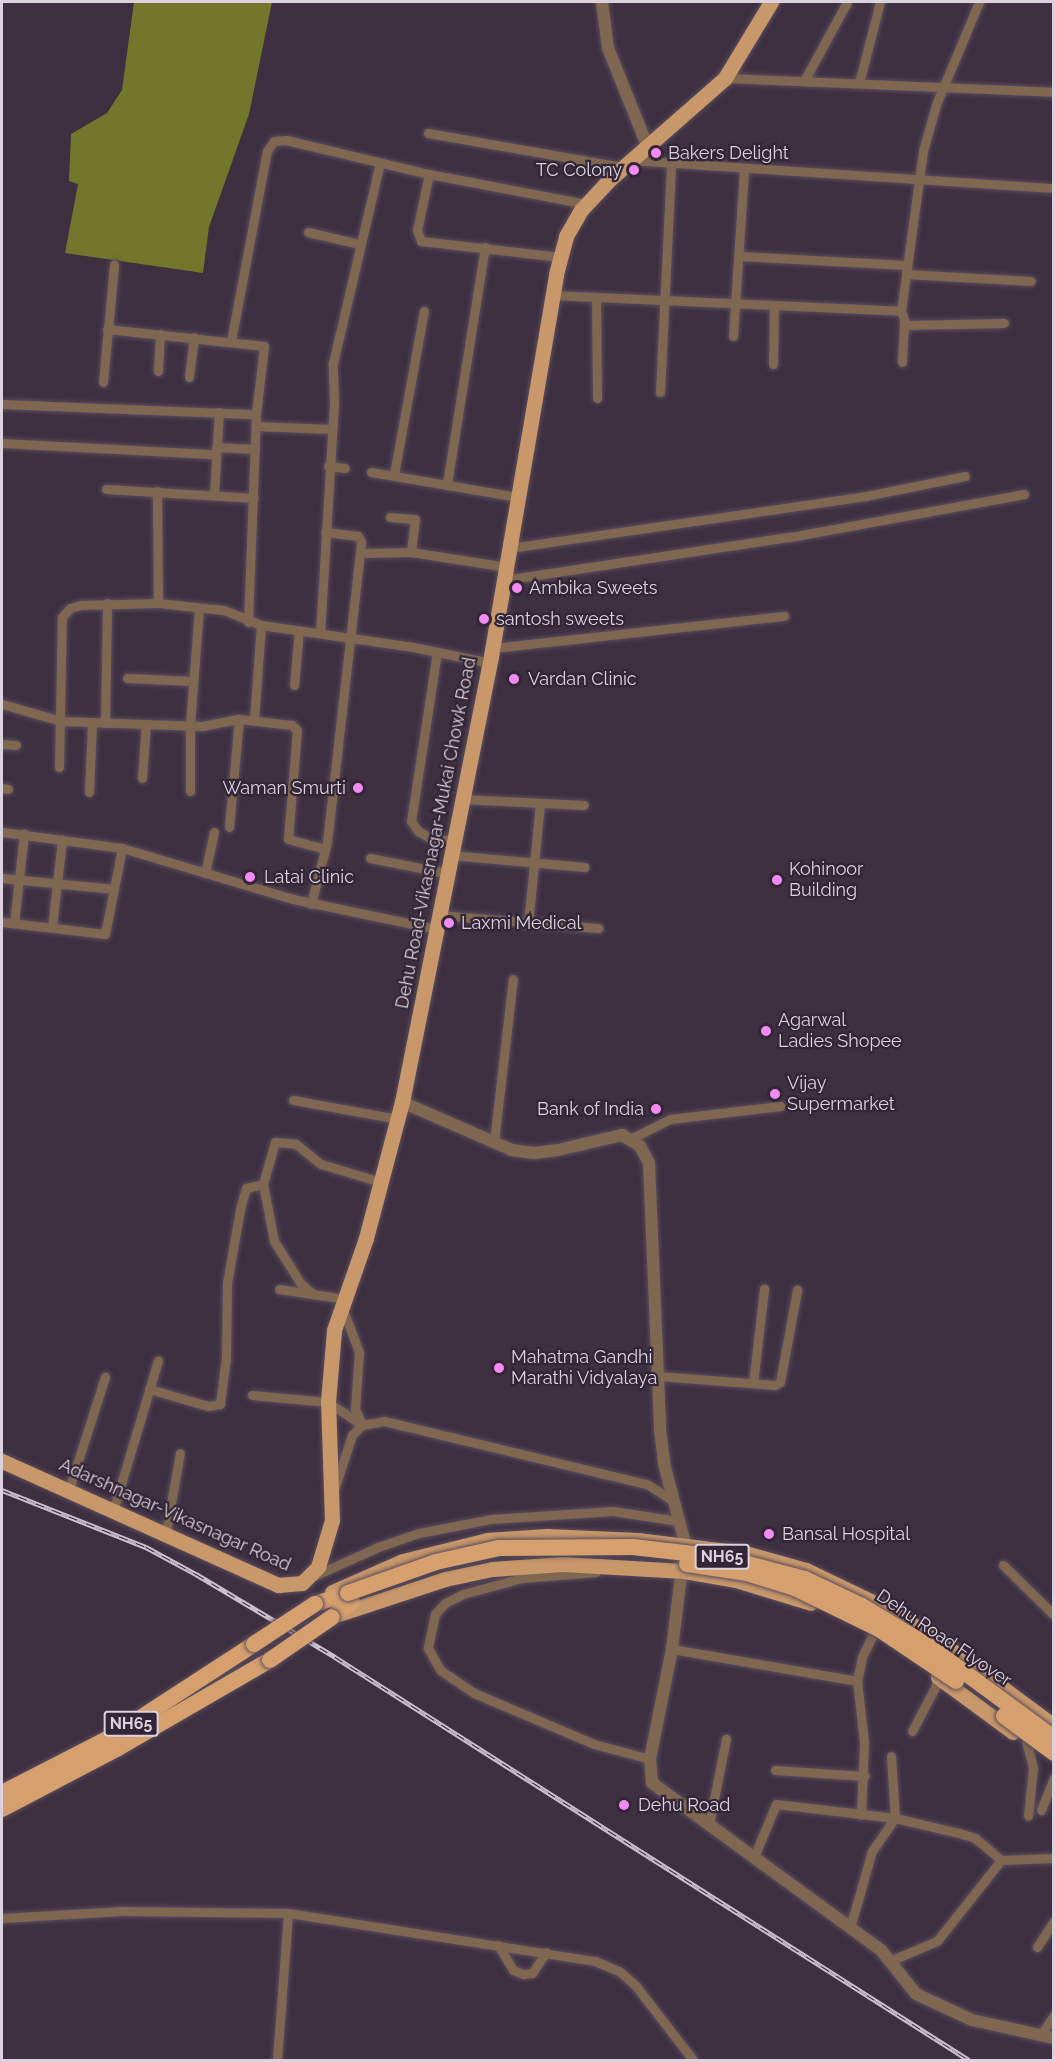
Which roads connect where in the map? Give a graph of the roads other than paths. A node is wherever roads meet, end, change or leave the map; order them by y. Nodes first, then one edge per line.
1 (602, 2) edge
2 (771, 2) edge
3 (847, 2) edge
4 (880, 2) edge
5 (979, 2) edge
6 (725, 78) junction
7 (804, 81) junction
8 (859, 83) junction
9 (944, 85) junction
10 (1053, 92) edge
11 (428, 133) dead end
12 (647, 145) junction
13 (380, 162) junction
14 (626, 164) junction
15 (671, 164) junction
16 (744, 171) junction
17 (429, 174) junction
18 (919, 178) junction
19 (1049, 188) dead end
20 (587, 204) junction
21 (308, 232) dead end
22 (359, 244) junction
23 (485, 247) junction
24 (739, 256) junction
25 (560, 257) junction
26 (114, 265) dead end
27 (907, 269) junction
28 (1031, 281) dead end
29 (552, 295) junction
30 (596, 297) junction
31 (663, 299) junction
32 (736, 303) junction
33 (774, 305) junction
34 (424, 311) dead end
35 (901, 311) junction
36 (904, 322) junction
37 (1004, 323) dead end
38 (107, 329) junction
39 (160, 334) junction
40 (733, 336) dead end
41 (194, 337) junction
42 (231, 340) junction
43 (902, 362) dead end
44 (773, 364) dead end
45 (158, 371) dead end
46 (189, 377) dead end
47 (104, 382) dead end
48 (660, 392) dead end
49 (597, 398) dead end
50 (2, 404) edge
51 (219, 412) junction
52 (256, 414) junction
53 (256, 426) junction
54 (331, 429) junction
55 (2, 443) edge
56 (255, 449) junction
57 (215, 450) junction
58 (328, 466) junction
59 (345, 468) dead end
60 (370, 472) dead end
61 (394, 474) junction
62 (965, 476) dead end
63 (447, 484) junction
64 (106, 489) dead end
65 (157, 491) junction
66 (1024, 494) dead end
67 (214, 495) junction
68 (517, 497) junction
69 (254, 498) junction
70 (390, 517) dead end
71 (325, 532) junction
72 (510, 548) junction
73 (411, 552) junction
74 (367, 553) dead end
75 (505, 574) junction
76 (107, 603) junction
77 (158, 603) junction
78 (199, 608) junction
79 (784, 616) dead end
80 (248, 622) junction
81 (261, 625) junction
82 (299, 630) junction
83 (320, 633) junction
84 (350, 637) junction
85 (437, 652) junction
86 (491, 655) junction
87 (127, 678) dead end
88 (194, 681) junction
89 (294, 685) dead end
90 (2, 704) edge
91 (239, 719) junction
92 (254, 720) junction
93 (61, 721) junction
94 (92, 722) junction
95 (105, 723) junction
96 (146, 724) junction
97 (190, 725) junction
98 (2, 744) edge
99 (16, 745) dead end
100 (59, 767) dead end
101 (142, 778) dead end
102 (190, 791) dead end
103 (89, 792) dead end
104 (462, 799) junction
105 (540, 804) junction
106 (584, 805) dead end
107 (229, 827) dead end
108 (2, 832) edge
109 (214, 832) dead end
110 (24, 834) junction
111 (62, 840) junction
112 (122, 848) junction
113 (451, 848) junction
114 (325, 849) junction
115 (370, 858) dead end
116 (534, 864) junction
117 (584, 867) dead end
118 (205, 873) junction
119 (446, 873) junction
120 (2, 878) edge
121 (19, 880) junction
122 (56, 883) junction
123 (114, 890) junction
124 (311, 904) junction
125 (2, 922) edge
126 (437, 922) junction
127 (14, 923) junction
128 (528, 924) junction
129 (52, 927) junction
130 (598, 928) dead end
131 (513, 979) dead end
132 (293, 1100) dead end
133 (402, 1102) junction
134 (780, 1106) dead end
135 (398, 1119) junction
136 (632, 1138) junction
137 (494, 1142) junction
138 (381, 1182) junction
139 (262, 1184) junction
140 (279, 1289) dead end
141 (764, 1289) dead end
142 (796, 1290) dead end
143 (313, 1294) junction
144 (344, 1303) junction
145 (158, 1359) dead end
146 (658, 1376) junction
147 (105, 1377) dead end
148 (753, 1383) junction
149 (149, 1389) junction
150 (252, 1395) dead end
151 (328, 1402) junction
152 (362, 1425) junction
153 (180, 1453) dead end
154 (2, 1461) edge
155 (69, 1489) junction
156 (334, 1492) junction
157 (672, 1500) junction
158 (114, 1508) junction
159 (678, 1521) junction
160 (166, 1532) junction
161 (685, 1543) junction
162 (1004, 1565) dead end
163 (626, 1568) junction
164 (684, 1571) junction
165 (311, 1577) junction
166 (350, 1597) junction
167 (315, 1604) junction
168 (1053, 1615) edge
169 (332, 1617) junction
170 (873, 1634) junction
171 (672, 1649) junction
172 (940, 1678) junction
173 (857, 1681) junction
174 (1053, 1726) edge
175 (912, 1731) dead end
176 (1053, 1738) edge
177 (726, 1739) dead end
178 (1026, 1741) junction
179 (1053, 1753) edge
180 (891, 1756) dead end
181 (650, 1758) junction
182 (1053, 1762) edge
183 (775, 1770) dead end
184 (865, 1776) junction
185 (1053, 1777) edge
186 (2, 1793) edge
187 (2, 1809) edge
188 (1041, 1810) dead end
189 (861, 1815) junction
190 (1028, 1816) dead end
191 (895, 1818) junction
192 (709, 1824) junction
193 (754, 1857) junction
194 (1053, 1858) edge
195 (1001, 1860) junction
196 (288, 1913) junction
197 (2, 1918) edge
198 (1053, 1921) edge
199 (850, 1928) junction
200 (498, 1945) junction
201 (1036, 1947) dead end
202 (546, 1952) junction
203 (892, 1960) junction
204 (1053, 2015) edge
205 (1040, 2036) junction
206 (1053, 2038) edge
207 (277, 2061) edge
208 (693, 2061) edge

1 - 12 street
2 - 6 main road, Dehu Road-Vikasnagar-Mukai Chowk Road
3 - 7 street
4 - 8 street
5 - 9 street
6 - 7 street
6 - 12 main road, Dehu Road-Vikasnagar-Mukai Chowk Road
7 - 8 street
8 - 9 street
9 - 10 street
9 - 18 street
11 - 14 street
12 - 14 main road, Dehu Road-Vikasnagar-Mukai Chowk Road
13 - 17 street
13 - 22 street
13 - 42 street
14 - 15 street
14 - 20 main road, Dehu Road-Vikasnagar-Mukai Chowk Road
15 - 16 street
15 - 31 street
16 - 18 street
16 - 24 street
17 - 20 street
17 - 23 street
18 - 19 street
18 - 27 street
20 - 25 main road, Dehu Road-Vikasnagar-Mukai Chowk Road
21 - 22 street
22 - 54 street
23 - 25 street
23 - 63 street
24 - 27 street
24 - 32 street
25 - 29 main road, Dehu Road-Vikasnagar-Mukai Chowk Road
26 - 38 street
27 - 28 street
27 - 35 street
29 - 30 street
29 - 68 main road, Dehu Road-Vikasnagar-Mukai Chowk Road
30 - 31 street
30 - 49 street
31 - 32 street
31 - 48 street
32 - 33 street
32 - 40 street
33 - 35 street
33 - 44 street
34 - 61 street
35 - 36 street
36 - 37 street
36 - 43 street
38 - 39 street
38 - 47 street
39 - 41 street
39 - 45 street
41 - 42 street
41 - 46 street
42 - 52 street
50 - 51 street
51 - 52 street
51 - 57 street
52 - 53 street
53 - 54 street
53 - 56 street
54 - 58 street
55 - 57 street
56 - 57 street
56 - 69 street
57 - 67 street
58 - 59 street
58 - 71 street
60 - 61 street
61 - 63 street
62 - 72 street
63 - 68 street
64 - 65 street
65 - 67 street
65 - 77 street
66 - 75 street
67 - 69 street
68 - 72 main road, Dehu Road-Vikasnagar-Mukai Chowk Road
69 - 80 street
70 - 73 street
71 - 83 street
71 - 84 street
72 - 75 main road, Dehu Road-Vikasnagar-Mukai Chowk Road
73 - 74 street
73 - 75 street
75 - 86 main road, Dehu Road-Vikasnagar-Mukai Chowk Road
76 - 77 street
76 - 93 street
76 - 95 street
77 - 78 street
78 - 80 street
78 - 88 street
79 - 86 street
80 - 81 street
81 - 82 street
81 - 92 street
82 - 83 street
82 - 89 street
83 - 84 street
84 - 85 street
84 - 114 street
85 - 86 street
85 - 113 street
86 - 104 main road, Dehu Road-Vikasnagar-Mukai Chowk Road
87 - 88 street
88 - 97 street
90 - 93 street
91 - 92 street
91 - 97 street
91 - 107 street
92 - 114 street
93 - 94 street
93 - 100 street
94 - 95 street
94 - 103 street
95 - 96 street
96 - 97 street
96 - 101 street
97 - 102 street
98 - 99 street
104 - 105 street
104 - 113 main road, Dehu Road-Vikasnagar-Mukai Chowk Road
105 - 106 street
105 - 116 street
108 - 110 street
109 - 118 street
110 - 111 street
110 - 121 street
111 - 112 street
111 - 122 street
112 - 118 street
112 - 123 street
113 - 116 street
113 - 119 main road, Dehu Road-Vikasnagar-Mukai Chowk Road
114 - 124 street
115 - 119 street
116 - 117 street
116 - 128 street
118 - 124 street
119 - 126 main road, Dehu Road-Vikasnagar-Mukai Chowk Road
120 - 121 street
121 - 122 street
121 - 127 street
122 - 123 street
122 - 129 street
123 - 129 street
124 - 126 street
125 - 127 street
126 - 128 street
126 - 133 main road, Dehu Road-Vikasnagar-Mukai Chowk Road
127 - 129 street
128 - 130 street
131 - 137 street
132 - 135 street
133 - 135 main road, Adarshnagar-Vikasnagar Road
133 - 137 street
134 - 136 street
135 - 138 main road, Adarshnagar-Vikasnagar Road
136 - 137 street
136 - 146 street
138 - 139 street
138 - 144 main road, Adarshnagar-Vikasnagar Road
139 - 143 street
139 - 149 street
140 - 143 street
141 - 148 street
142 - 148 street
143 - 144 street
144 - 151 main road, Adarshnagar-Vikasnagar Road
144 - 152 street
145 - 149 street
146 - 148 street
146 - 157 street
147 - 155 street
149 - 158 street
150 - 151 street
151 - 152 street
151 - 156 main road, Adarshnagar-Vikasnagar Road
152 - 156 street
152 - 157 street
153 - 160 street
154 - 155 main road, Adarshnagar-Vikasnagar Road
155 - 158 main road, Adarshnagar-Vikasnagar Road
156 - 165 main road, Adarshnagar-Vikasnagar Road
157 - 159 street
158 - 160 main road, Adarshnagar-Vikasnagar Road
159 - 161 street
159 - 165 street
160 - 165 main road, Adarshnagar-Vikasnagar Road
161 - 164 street
161 - 167 main road
161 - 174 main road
162 - 168 street
163 - 164 main road
163 - 169 main road
163 - 181 street
164 - 170 main road
164 - 171 street
166 - 167 highway, Dehu Road Flyover / NH65
166 - 169 highway, Dehu Road Flyover / NH65
166 - 176 highway, Dehu Road Flyover / NH65, bridge
166 - 179 highway, Dehu Road Flyover / NH65, bridge
167 - 186 highway, NH65, bridge
169 - 187 highway, Dehu Road Flyover / NH65, bridge
170 - 172 main road
170 - 173 street
171 - 173 street
171 - 181 street
172 - 175 street
172 - 178 main road
173 - 184 street
177 - 192 street
178 - 182 main road
178 - 190 street
180 - 191 street
181 - 192 street
183 - 184 street
184 - 189 street
185 - 188 street
189 - 191 street
189 - 193 street
191 - 195 street
191 - 199 street
192 - 193 street
193 - 199 street
194 - 195 street
195 - 203 street
196 - 197 street
196 - 200 street
196 - 207 street
198 - 201 street
199 - 203 street
200 - 202 street
200 - 202 street
202 - 208 street
203 - 205 street
204 - 205 street
205 - 206 street

